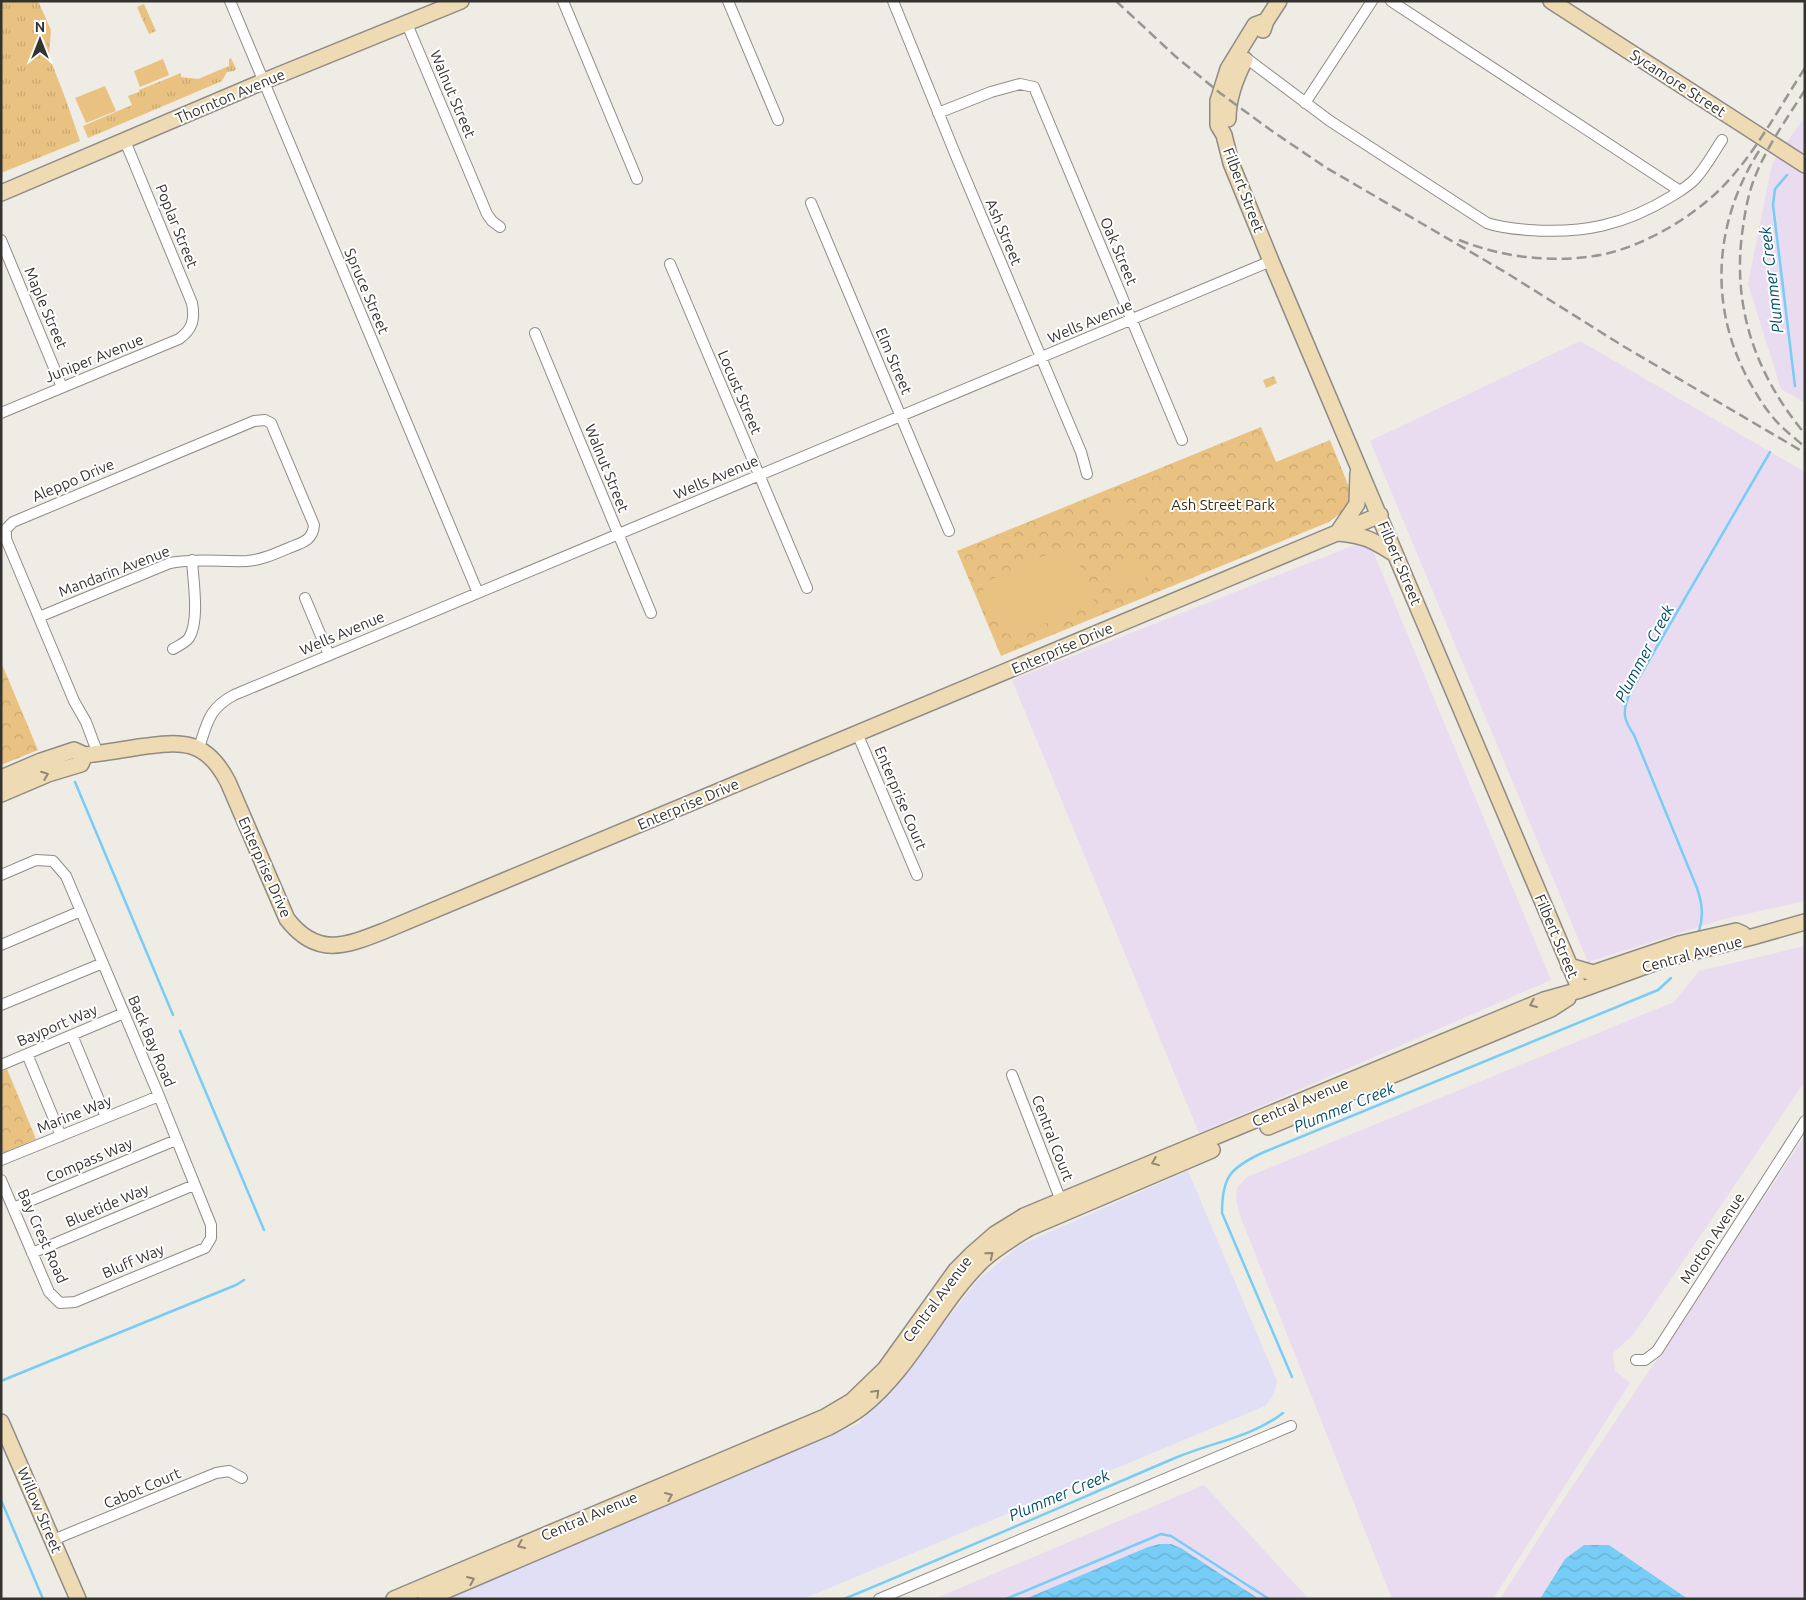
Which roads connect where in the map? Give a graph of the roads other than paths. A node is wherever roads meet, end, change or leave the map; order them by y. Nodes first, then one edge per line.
1 (230, 1) edge
2 (460, 1) edge
3 (563, 1) edge
4 (728, 1) edge
5 (893, 1) edge
6 (1279, 1) edge
7 (1372, 1) edge
8 (1390, 1) edge
9 (1551, 1) edge
10 (1266, 22) junction
11 (407, 24) junction
12 (1246, 58) junction
13 (263, 82) junction
14 (1224, 96) junction
15 (1305, 103) junction
16 (938, 113) junction
17 (778, 120) dead end
18 (1722, 140) dead end
19 (126, 142) junction
20 (1805, 165) edge
21 (637, 179) dead end
22 (1680, 191) junction
23 (1, 193) edge
24 (811, 203) dead end
25 (500, 227) dead end
26 (1, 240) edge
27 (1271, 261) junction
28 (670, 264) dead end
29 (1131, 320) junction
30 (193, 323) joint
31 (535, 333) dead end
32 (1041, 358) junction
33 (62, 387) junction
34 (1, 413) edge
35 (900, 416) junction
36 (1182, 440) dead end
37 (1358, 465) junction
38 (1087, 474) dead end
39 (759, 475) junction
40 (1380, 515) junction
41 (949, 531) dead end
42 (314, 532) joint
43 (1338, 533) junction
44 (618, 534) junction
45 (1395, 554) junction
46 (192, 560) junction
47 (807, 588) dead end
48 (478, 593) junction
49 (305, 598) dead end
50 (651, 613) dead end
51 (39, 617) junction
52 (173, 649) dead end
53 (329, 655) junction
54 (857, 733) junction
55 (199, 748) junction
56 (91, 754) junction
57 (1, 778) edge
58 (1, 794) edge
59 (1, 875) edge
60 (917, 875) dead end
61 (81, 911) junction
62 (1805, 922) edge
63 (1752, 937) junction
64 (1, 945) edge
65 (103, 962) junction
66 (1569, 966) junction
67 (1580, 990) junction
68 (1, 1005) edge
69 (124, 1013) junction
70 (72, 1035) junction
71 (27, 1054) junction
72 (1, 1065) edge
73 (1012, 1075) dead end
74 (159, 1096) junction
75 (106, 1117) junction
76 (1805, 1121) edge
77 (61, 1136) junction
78 (176, 1140) junction
79 (1, 1160) edge
80 (1, 1180) edge
81 (194, 1185) junction
82 (1063, 1206) junction
83 (13, 1208) junction
84 (211, 1238) joint
85 (32, 1253) junction
86 (60, 1303) joint
87 (1636, 1360) dead end
88 (1, 1422) edge
89 (1291, 1426) dead end
90 (1, 1446) edge
91 (242, 1478) dead end
92 (53, 1540) junction
93 (68, 1599) edge
94 (78, 1599) edge
95 (394, 1599) edge
96 (426, 1599) edge
97 (879, 1599) edge

1 - 13 street, Spruce Street
2 - 11 street, Thornton Avenue
3 - 21 street
4 - 17 street
5 - 16 street, Ash Street
6 - 10 street
7 - 15 street
8 - 22 street
9 - 20 street, Sycamore Street
10 - 12 street
10 - 14 street
11 - 13 street, Thornton Avenue
11 - 25 street, Walnut Street
12 - 14 street
12 - 15 street
13 - 19 street, Thornton Avenue
13 - 48 street, Spruce Street
14 - 27 street, Filbert Street
15 - 22 street
16 - 29 street, Oak Street
16 - 32 street, Ash Street
18 - 22 street
19 - 23 street, Thornton Avenue
19 - 30 street, Poplar Street
24 - 35 street, Elm Street
26 - 33 street, Maple Street
27 - 29 street, Wells Avenue
27 - 37 street, Filbert Street
28 - 39 street, Locust Street
29 - 32 street, Wells Avenue
29 - 36 street, Oak Street
30 - 33 street, Juniper Avenue
31 - 44 street, Walnut Street
32 - 35 street, Wells Avenue
32 - 38 street, Ash Street
33 - 34 street, Juniper Avenue
35 - 39 street, Wells Avenue
35 - 41 street, Elm Street
37 - 40 street, Filbert Street
37 - 43 street
39 - 44 street, Wells Avenue
39 - 47 street, Locust Street
40 - 43 street, Enterprise Drive
40 - 45 street, Filbert Street
42 - 46 street, Mandarin Avenue
42 - 51 street, Aleppo Drive
43 - 45 street
43 - 54 street, Enterprise Drive
44 - 48 street, Wells Avenue
44 - 50 street, Walnut Street
45 - 66 street, Filbert Street
46 - 51 street, Mandarin Avenue
46 - 52 street
48 - 53 street, Wells Avenue
49 - 53 street
51 - 56 street, Aleppo Drive
53 - 55 street, Wells Avenue
54 - 55 street, Enterprise Drive
54 - 60 street, Enterprise Court
55 - 56 street
56 - 57 street
58 -> 56 street
59 - 61 street, Back Bay Road
61 - 64 street
61 - 65 street, Back Bay Road
62 - 63 street, Central Avenue
63 - 66 street
63 - 67 street, Central Avenue
65 - 68 street
65 - 69 street, Back Bay Road
66 - 67 street, Filbert Street
67 - 82 street, Central Avenue
69 - 70 street, Bayport Way
69 - 74 street, Back Bay Road
70 - 71 street, Bayport Way
70 - 75 street
71 - 72 street, Bayport Way
71 - 77 street
73 - 82 street, Central Court
74 - 75 street, Marine Way
74 - 78 street, Back Bay Road
75 - 77 street, Marine Way
76 - 87 street, Morton Avenue
77 - 79 street, Marine Way
78 - 81 street, Back Bay Road
78 - 83 street, Compass Way
80 - 83 street, Bay Crest Road
81 - 84 street, Back Bay Road
81 - 85 street, Bluetide Way
82 -> 95 street, Central Avenue
96 -> 82 street, Central Avenue
83 - 85 street, Bay Crest Road
84 - 86 street, Bluff Way
85 - 86 street, Bay Crest Road
88 - 92 street, Willow Street
89 - 97 street
90 - 93 street, Willow Street
91 - 92 street, Cabot Court
92 - 94 street, Willow Street

